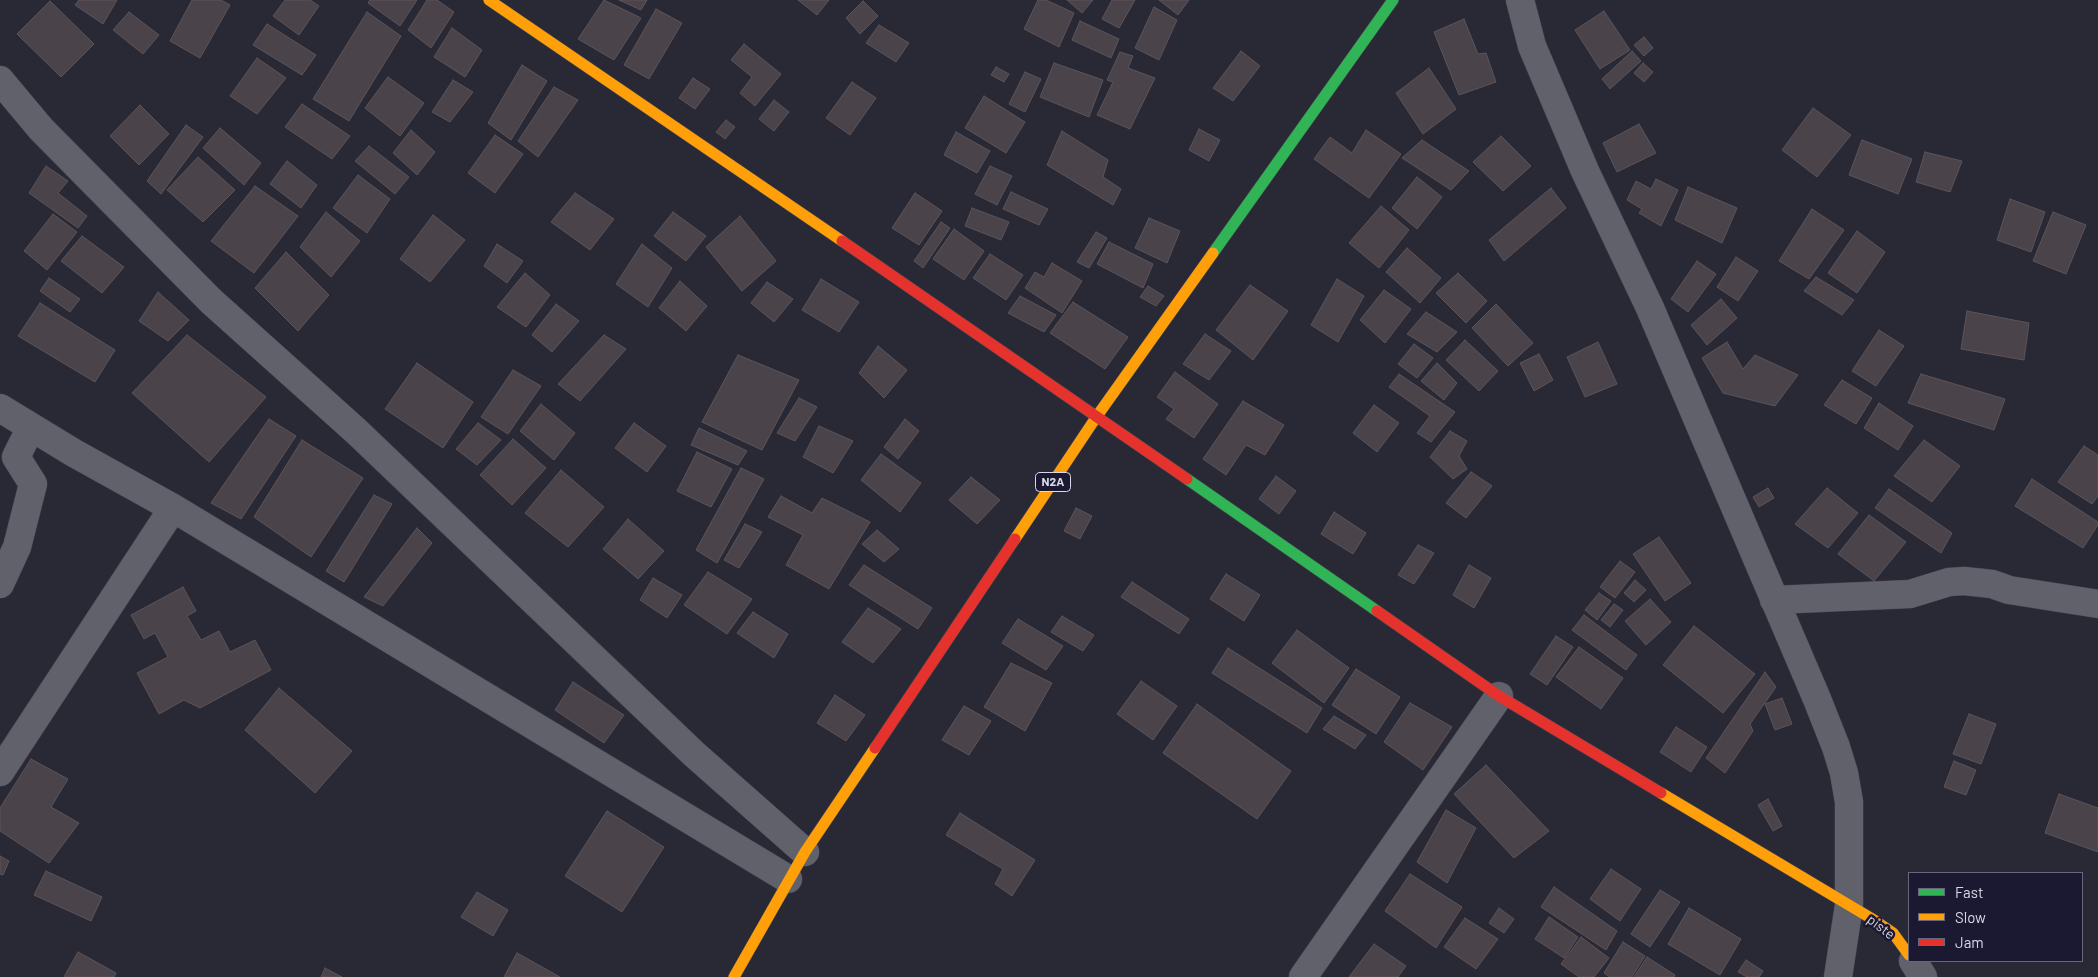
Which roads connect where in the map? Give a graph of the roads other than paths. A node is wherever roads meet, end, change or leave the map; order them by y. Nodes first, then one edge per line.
1 (489, 0) edge
2 (1393, 0) edge
3 (1520, 0) edge
4 (0, 80) edge
5 (0, 408) edge
6 (1097, 416) junction
7 (31, 427) junction
8 (8, 459) edge
9 (173, 508) junction
10 (0, 584) edge
11 (1774, 600) junction
12 (2098, 604) edge
13 (1499, 696) junction
14 (0, 772) edge
15 (805, 852) junction
16 (788, 879) junction
17 (1849, 905) junction
18 (1908, 954) edge
19 (1914, 962) edge
20 (734, 977) edge
21 (1302, 977) edge
22 (1838, 977) edge
23 (1923, 977) edge

1 - 6 main road, piste
2 - 6 main road, N2A
3 - 11 street
4 - 15 street
5 - 7 street
6 - 13 main road, piste
6 - 15 main road, N2A
7 - 8 street
7 - 9 street
8 - 10 street
9 - 14 street
9 - 16 street
11 - 12 street
11 - 17 street
13 - 17 main road, piste
13 - 21 street
15 - 16 main road, N2A
16 - 20 main road, N2A
17 - 18 main road, piste
17 - 22 street
19 - 23 street

